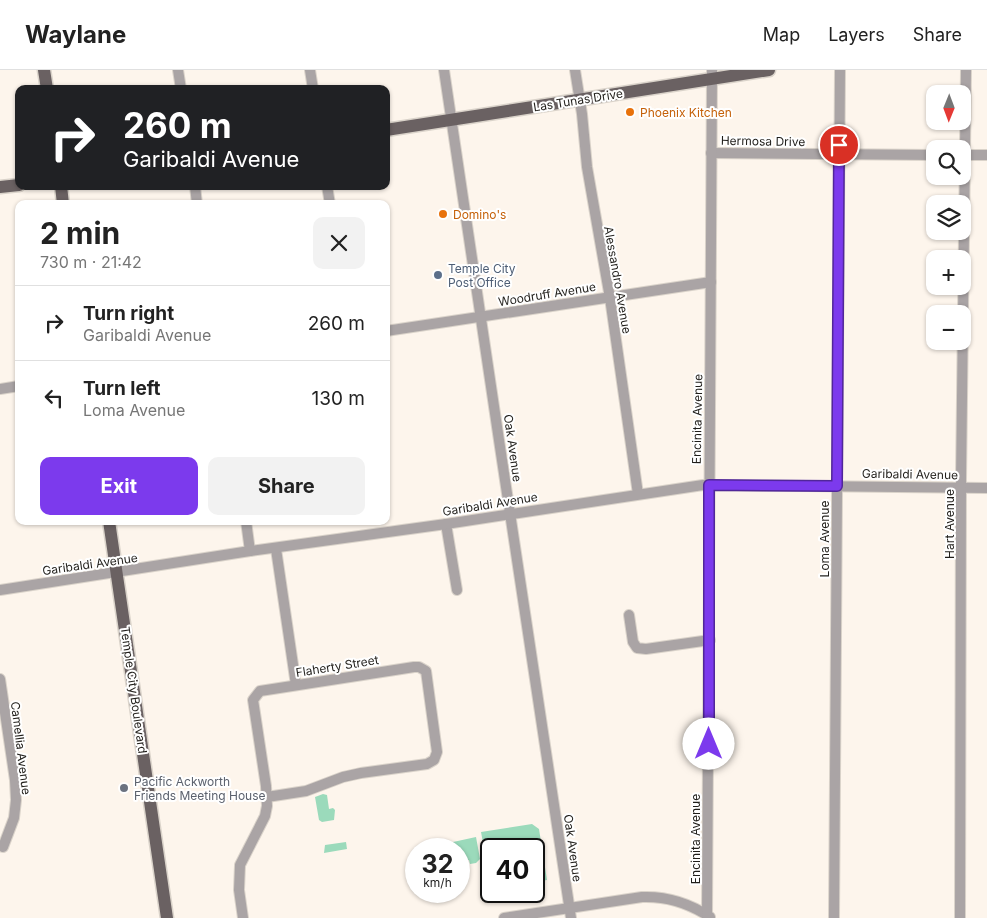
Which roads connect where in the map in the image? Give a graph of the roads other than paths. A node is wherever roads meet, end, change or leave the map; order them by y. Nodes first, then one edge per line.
1 (44, 70) edge
2 (178, 70) edge
3 (310, 70) edge
4 (444, 70) edge
5 (575, 70) edge
6 (769, 70) edge
7 (840, 70) edge
8 (966, 70) edge
9 (712, 75) edge
10 (46, 85) edge
11 (180, 85) edge
12 (312, 85) edge
13 (580, 99) junction
14 (452, 120) junction
15 (390, 129) edge
16 (964, 140) edge
17 (711, 152) junction
18 (839, 154) junction
19 (926, 155) edge
20 (971, 155) edge
21 (987, 155) edge
22 (15, 185) edge
23 (964, 185) edge
24 (0, 187) edge
25 (711, 282) junction
26 (610, 298) junction
27 (481, 317) junction
28 (390, 330) edge
29 (15, 387) edge
30 (0, 389) edge
31 (709, 485) junction
32 (837, 486) junction
33 (962, 487) junction
34 (987, 488) edge
35 (638, 494) junction
36 (511, 514) junction
37 (446, 524) junction
38 (110, 525) edge
39 (247, 525) edge
40 (379, 525) edge
41 (380, 533) junction
42 (276, 549) junction
43 (250, 551) junction
44 (117, 573) junction
45 (0, 590) edge
46 (457, 590) dead end
47 (629, 615) dead end
48 (710, 640) junction
49 (0, 679) edge
50 (296, 685) junction
51 (267, 797) junction
52 (3, 847) dead end
53 (570, 913) edge
54 (708, 917) edge
55 (167, 918) edge
56 (243, 918) edge
57 (504, 918) edge
58 (834, 918) edge
59 (960, 918) edge

1 - 10 main road
2 - 11 street
3 - 12 street
4 - 14 street, Oak Avenue
5 - 13 street, Alessandro Avenue
6 - 9 main road, Las Tunas Drive
7 - 18 street, Loma Avenue
8 - 16 street, Hart Avenue
9 - 13 main road, Las Tunas Drive
9 - 17 street, Encinita Avenue
13 - 14 main road, Las Tunas Drive
13 - 26 street, Alessandro Avenue
14 - 15 main road, Las Tunas Drive
14 - 27 street, Oak Avenue
17 - 18 street, Hermosa Drive
17 - 25 street, Encinita Avenue
18 - 19 street, Hermosa Drive
18 - 32 street, Loma Avenue
20 - 21 street
22 - 24 main road
23 - 33 street, Hart Avenue
25 - 26 street, Woodruff Avenue
25 - 31 street, Encinita Avenue
26 - 27 street, Woodruff Avenue
26 - 35 street, Alessandro Avenue
27 - 28 street, Woodruff Avenue
27 - 36 street, Oak Avenue
29 - 30 street
31 - 32 street, Garibaldi Avenue
31 - 35 street, Garibaldi Avenue
31 - 48 street, Encinita Avenue
32 - 33 street, Garibaldi Avenue
32 - 58 street, Loma Avenue
33 - 34 street, Garibaldi Avenue
33 - 59 street, Hart Avenue
35 - 36 street, Garibaldi Avenue
36 - 37 street, Garibaldi Avenue
36 - 53 street, Oak Avenue
37 - 41 street, Garibaldi Avenue
37 - 46 street
38 - 44 main road, Temple City Boulevard
39 - 43 street
40 - 41 street
41 - 42 street, Garibaldi Avenue
42 - 43 street, Garibaldi Avenue
42 - 50 street
43 - 44 street, Garibaldi Avenue
44 - 45 street, Garibaldi Avenue
44 - 55 main road, Temple City Boulevard
47 - 48 street
48 - 54 street, Encinita Avenue
49 - 52 street, Camellia Avenue
50 - 51 street, Flaherty Street
50 - 51 street, Flaherty Street
51 - 56 street
53 - 54 street
53 - 57 street

